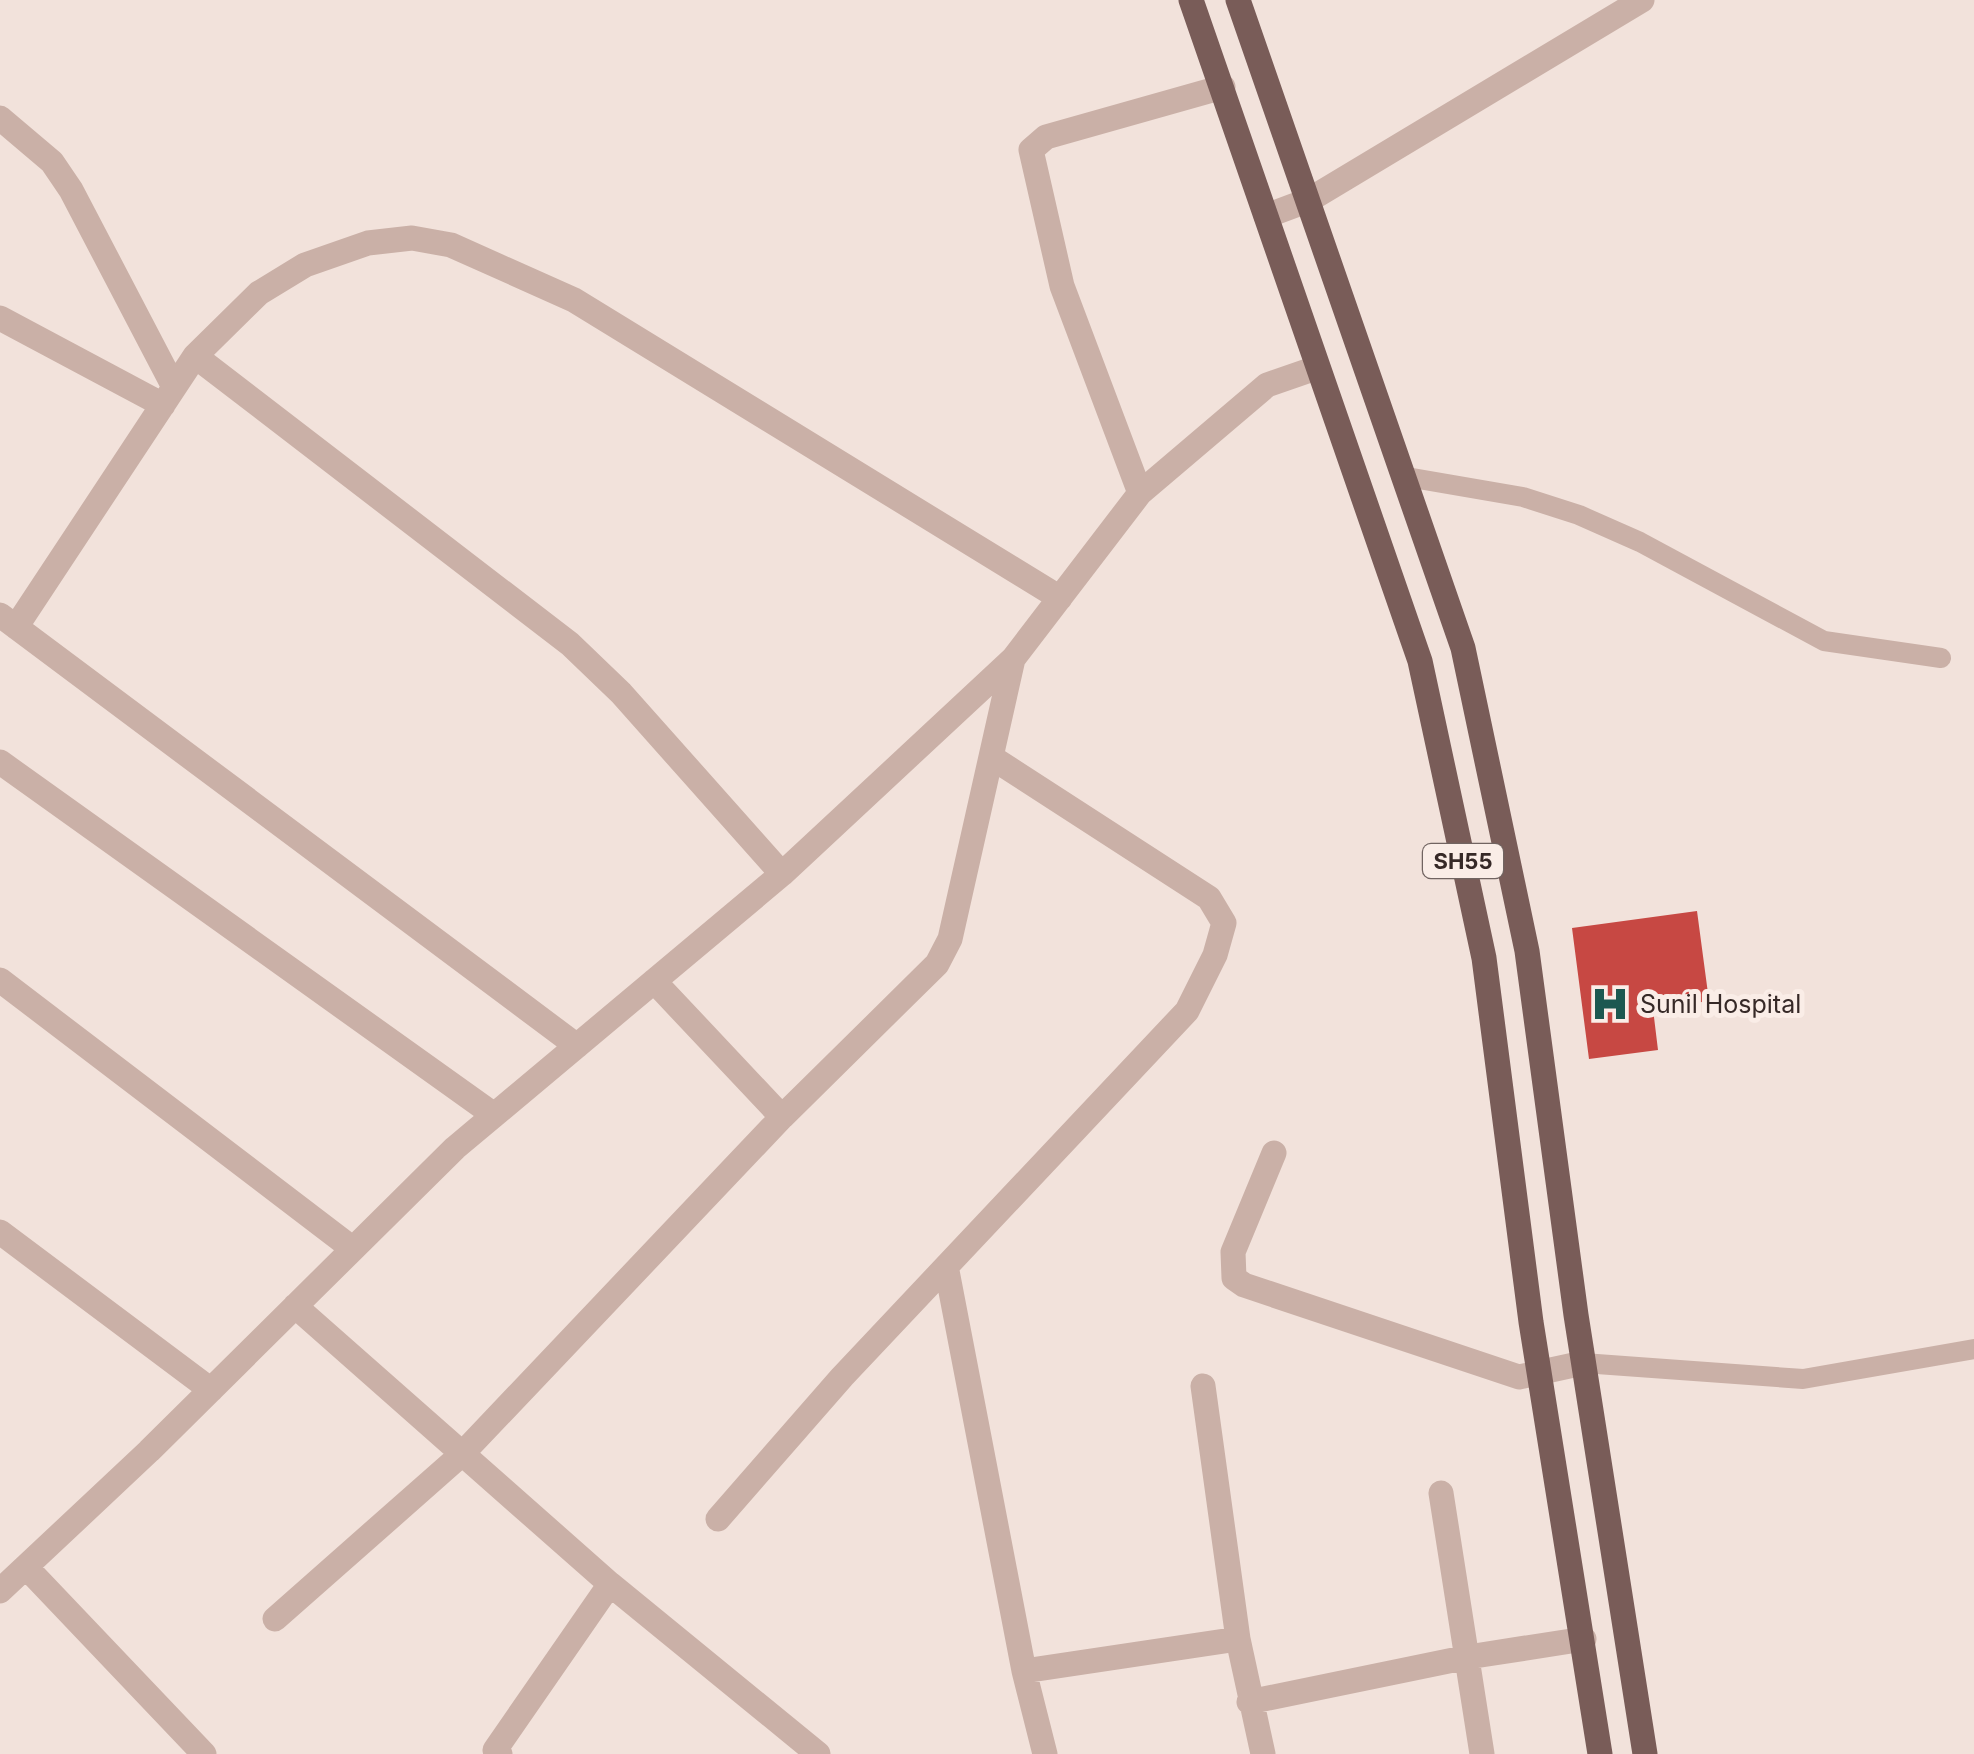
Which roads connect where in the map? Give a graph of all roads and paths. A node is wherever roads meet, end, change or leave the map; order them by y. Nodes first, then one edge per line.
1 (1190, 0) edge
2 (1238, 0) edge
3 (1642, 0) edge
4 (1223, 87) junction
5 (0, 118) edge
6 (1309, 200) junction
7 (1266, 216) junction
8 (0, 318) edge
9 (195, 356) junction
10 (1316, 368) junction
11 (168, 396) junction
12 (1401, 476) junction
13 (1140, 493) junction
14 (1060, 598) junction
15 (8, 621) edge
16 (1940, 658) dead end
17 (1013, 659) junction
18 (991, 757) junction
19 (0, 762) edge
20 (782, 874) junction
21 (0, 980) edge
22 (654, 981) junction
23 (576, 1046) junction
24 (494, 1115) junction
25 (782, 1116) junction
26 (1274, 1153) dead end
27 (0, 1232) edge
28 (354, 1248) junction
29 (947, 1271) junction
30 (296, 1306) junction
31 (1974, 1349) edge
32 (1583, 1363) junction
33 (1542, 1376) junction
34 (1203, 1386) dead end
35 (211, 1390) junction
36 (462, 1454) junction
37 (1442, 1492) dead end
38 (718, 1519) dead end
39 (26, 1567) junction
40 (610, 1584) junction
41 (0, 1592) edge
42 (275, 1619) dead end
43 (1238, 1639) junction
44 (1584, 1640) junction
45 (1468, 1657) junction
46 (1024, 1670) junction
47 (1249, 1702) junction
48 (204, 1754) edge
49 (500, 1754) edge
50 (818, 1754) edge
51 (1046, 1754) edge
52 (1262, 1754) edge
53 (1482, 1754) edge
54 (1600, 1754) edge
55 (1645, 1754) edge

1 - 4 main road, SH55
2 - 6 main road, SH55
3 - 6 street
4 - 7 main road, SH55
4 - 13 street
5 - 11 street
6 - 7 street
6 - 12 main road, SH55
7 - 10 main road, SH55
8 - 11 street
9 - 11 street
9 - 14 street
9 - 20 street
10 - 13 street
10 - 33 main road, SH55
11 - 15 street
12 - 16 lane
12 - 32 main road, SH55
13 - 14 street
14 - 17 street
15 - 23 street
17 - 18 street
17 - 20 street
18 - 25 street
18 - 29 street
19 - 24 street
20 - 22 street
21 - 28 street
22 - 23 street
22 - 25 street
23 - 24 street
24 - 28 street
25 - 36 street
26 - 33 street
27 - 35 street
28 - 30 street
29 - 38 street
29 - 46 street
30 - 35 street
30 - 36 street
31 - 32 lane
32 - 33 street
32 - 55 main road, SH55
33 - 44 main road, SH55
34 - 43 street
35 - 39 street
36 - 40 street
36 - 42 street
37 - 45 street
39 - 41 street
39 - 48 street
40 - 49 street
40 - 50 street
43 - 46 street
43 - 47 street
44 - 45 street
44 - 54 main road, SH55
45 - 47 street
45 - 53 street
46 - 51 street
47 - 52 street

